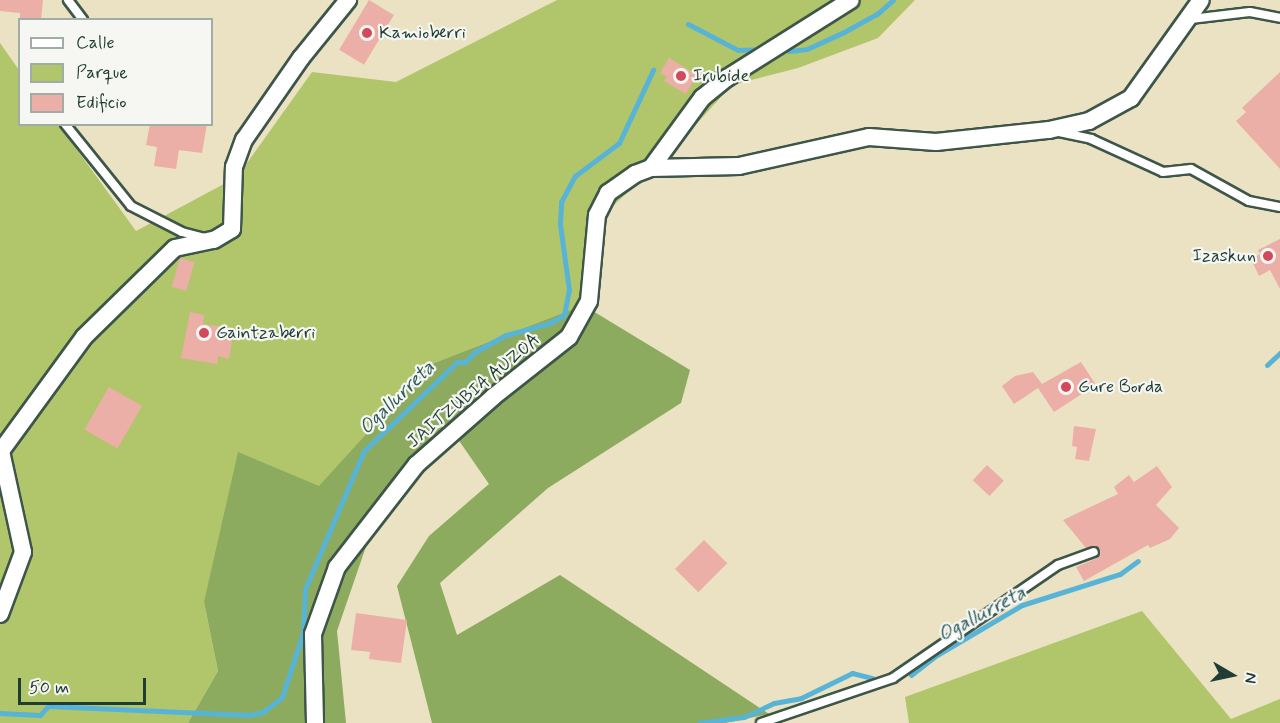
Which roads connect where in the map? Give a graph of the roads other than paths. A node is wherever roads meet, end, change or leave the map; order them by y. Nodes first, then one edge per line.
1 (69, 0) edge
2 (348, 0) edge
3 (851, 0) edge
4 (1201, 0) edge
5 (82, 18) edge
6 (1280, 18) edge
7 (1191, 19) junction
8 (67, 126) edge
9 (1049, 130) junction
10 (651, 168) junction
11 (1280, 207) edge
12 (214, 240) junction
13 (1094, 552) dead end
14 (0, 614) edge
15 (315, 723) edge
16 (761, 723) edge

1 - 5 lane
2 - 12 street
3 - 10 street, JAITZUBIA AUZOA
4 - 7 street, JAITZUBIA AUZOA
6 - 7 lane
7 - 9 street, JAITZUBIA AUZOA
8 - 12 lane
9 - 10 street, JAITZUBIA AUZOA
9 - 11 lane
10 - 15 street, JAITZUBIA AUZOA
12 - 14 street
13 - 16 lane

